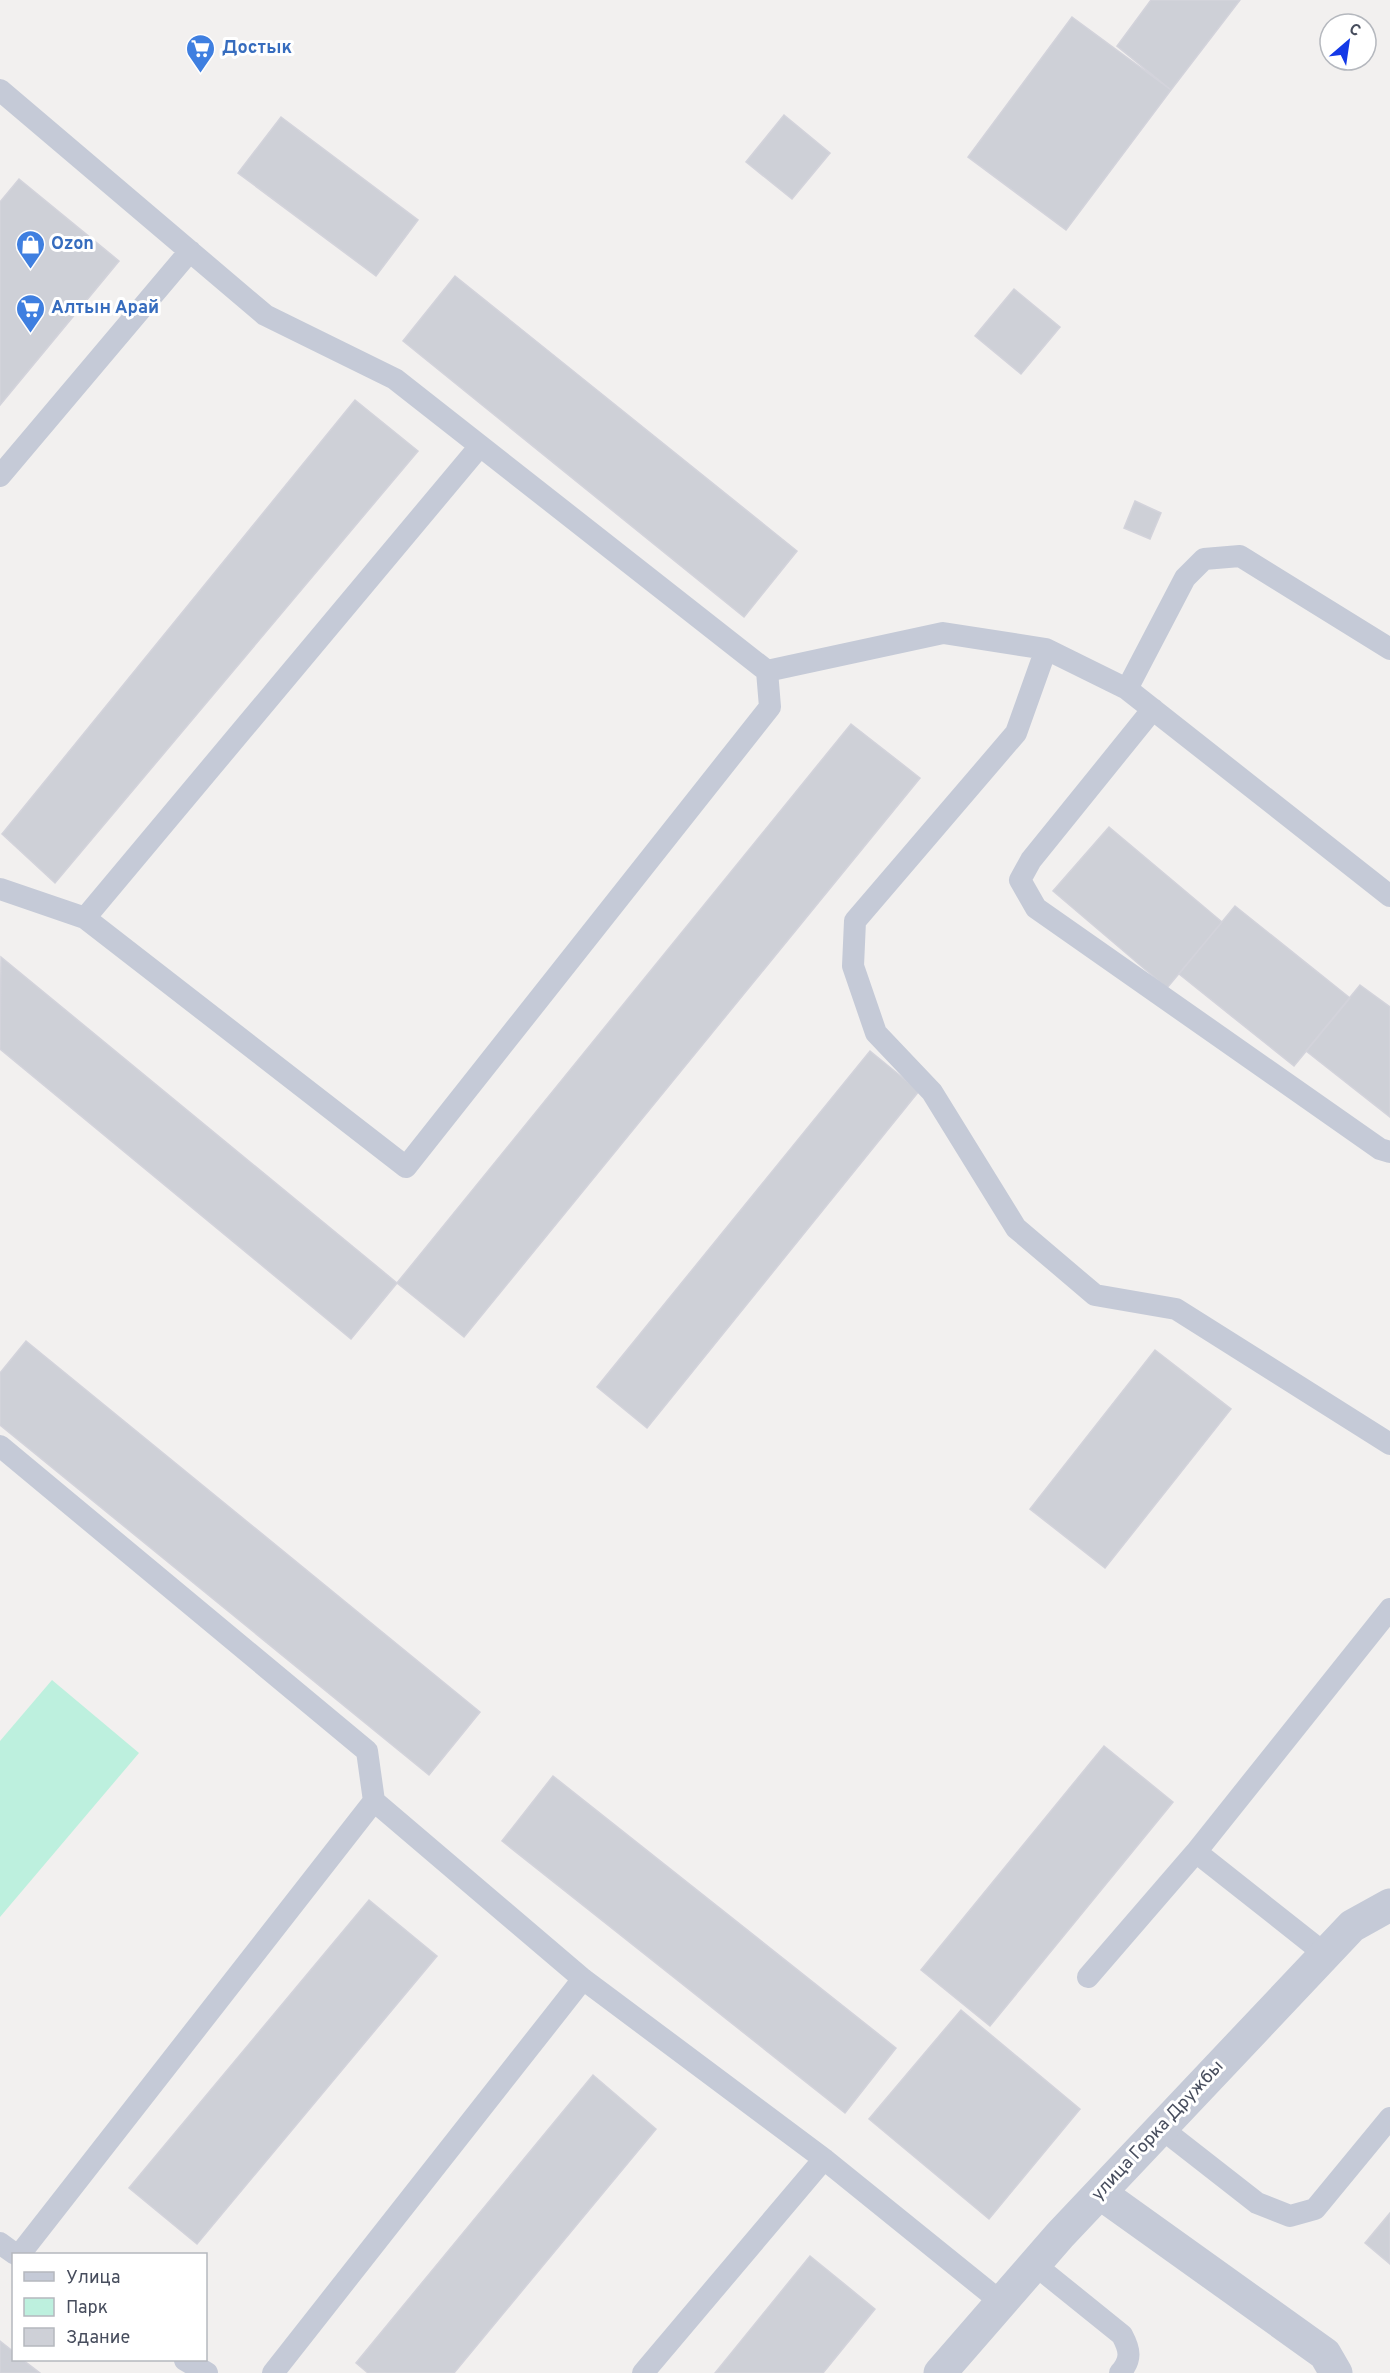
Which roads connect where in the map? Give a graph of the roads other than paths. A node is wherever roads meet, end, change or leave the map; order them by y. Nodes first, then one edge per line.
1 (0, 90) edge
2 (190, 251) junction
3 (480, 446) junction
4 (0, 476) edge
5 (1046, 649) junction
6 (1390, 649) edge
7 (767, 671) junction
8 (1127, 689) junction
9 (1153, 709) junction
10 (0, 889) edge
11 (1390, 896) edge
12 (85, 918) junction
13 (1390, 1152) edge
14 (1390, 1443) edge
15 (0, 1446) edge
16 (1390, 1609) edge
17 (374, 1800) junction
18 (1196, 1852) junction
19 (1390, 1905) edge
20 (1325, 1954) junction
21 (1088, 1977) dead end
22 (583, 1979) junction
23 (1390, 2118) edge
24 (1161, 2128) junction
25 (824, 2159) junction
26 (1100, 2193) junction
27 (0, 2243) edge
28 (14, 2253) edge
29 (21, 2253) edge
30 (1034, 2264) junction
31 (1000, 2302) junction
32 (187, 2361) edge
33 (207, 2373) edge
34 (273, 2373) edge
35 (643, 2373) edge
36 (940, 2373) edge
37 (1120, 2373) edge
38 (1336, 2373) edge

1 - 2 lane
2 - 3 lane
2 - 4 lane
3 - 7 lane
3 - 12 lane
5 - 7 lane
5 - 8 lane
5 - 14 lane
6 - 8 lane
7 - 12 lane
8 - 9 lane
9 - 11 lane
9 - 13 lane
10 - 12 lane
15 - 17 lane
16 - 18 lane
17 - 22 lane
17 - 29 lane
18 - 20 lane
18 - 21 lane
19 - 20 street, улица Горка Дружбы
20 - 24 street, улица Горка Дружбы
22 - 25 lane
22 - 34 lane
23 - 24 lane
24 - 26 street, улица Горка Дружбы
25 - 31 lane
25 - 35 lane
26 - 30 street, улица Горка Дружбы
26 - 38 street
27 - 28 lane
30 - 31 street, улица Горка Дружбы
30 - 37 lane
31 - 36 street, улица Горка Дружбы
32 - 33 lane

